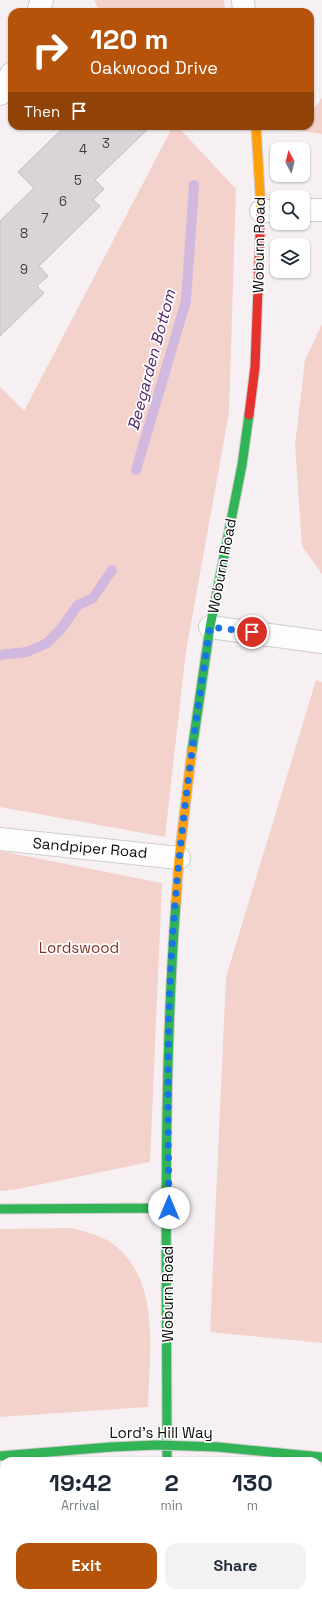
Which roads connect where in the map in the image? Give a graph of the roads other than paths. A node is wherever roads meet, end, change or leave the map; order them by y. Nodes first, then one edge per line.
1 (8, 80) edge
2 (0, 94) edge
3 (257, 130) edge
4 (310, 210) edge
5 (322, 210) edge
6 (269, 211) edge
7 (210, 627) junction
8 (322, 642) edge
9 (0, 839) edge
10 (179, 858) junction
11 (169, 1208) junction
12 (0, 1209) edge
13 (0, 1456) edge
14 (322, 1456) edge
15 (168, 1457) edge

1 - 2 street
3 - 6 street, Woburn Road
4 - 5 street
6 - 7 street, Woburn Road
7 - 8 street
7 - 10 street, Woburn Road
9 - 10 street, Sandpiper Road
10 - 11 street, Woburn Road
11 - 12 street
11 - 15 street, Woburn Road
13 - 14 street, Lord's Hill Way, bridge

